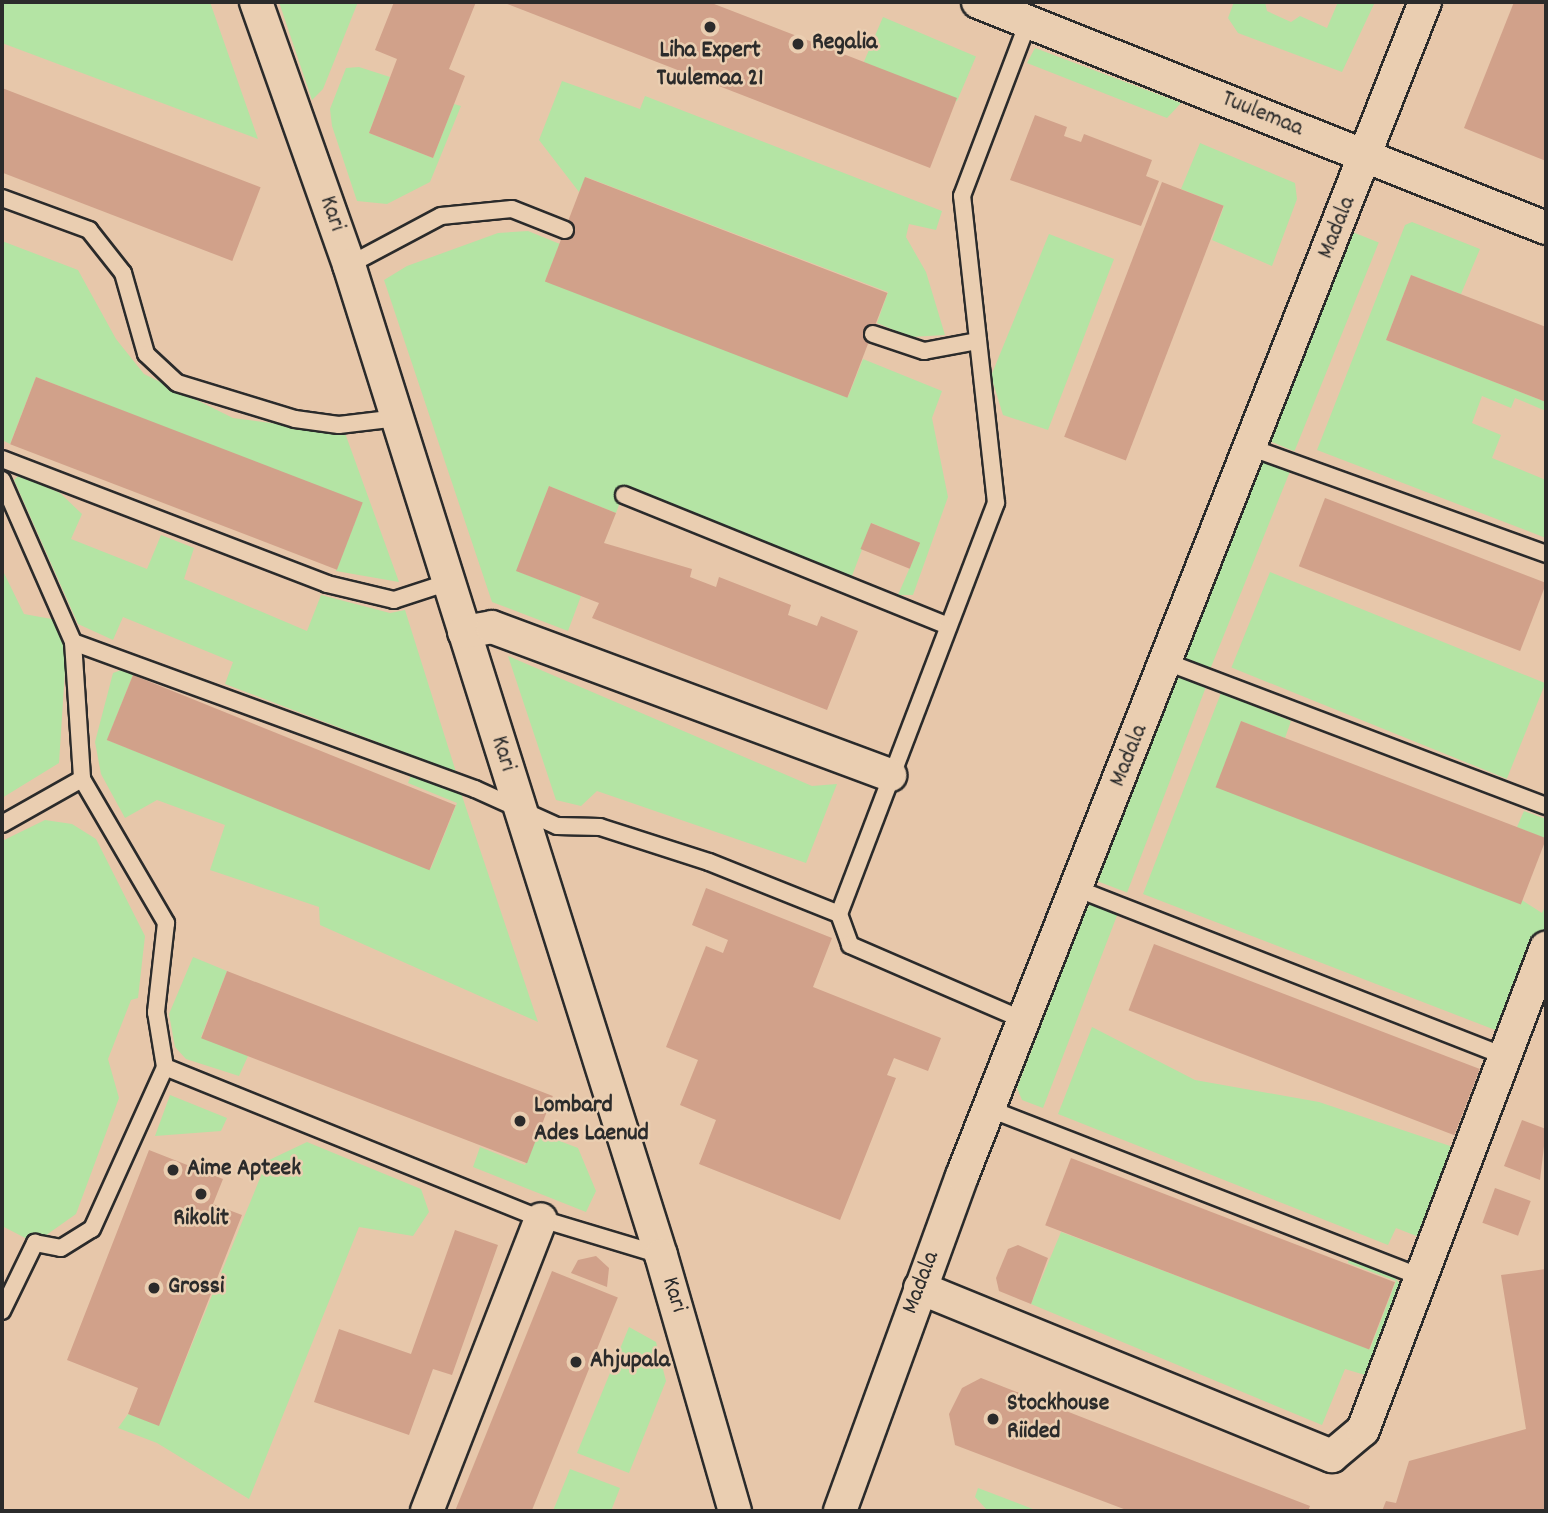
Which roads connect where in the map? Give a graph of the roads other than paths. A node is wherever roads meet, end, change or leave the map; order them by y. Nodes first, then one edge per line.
1 (256, 2) edge
2 (978, 2) edge
3 (1425, 2) edge
4 (1028, 22) junction
5 (1366, 157) junction
6 (2, 198) edge
7 (1546, 228) edge
8 (565, 230) dead end
9 (349, 265) junction
10 (873, 334) dead end
11 (978, 341) junction
12 (398, 418) junction
13 (1252, 448) junction
14 (2, 459) edge
15 (2, 480) edge
16 (624, 495) dead end
17 (1546, 554) edge
18 (449, 582) junction
19 (948, 626) junction
20 (464, 632) junction
21 (73, 642) junction
22 (1167, 662) junction
23 (890, 775) junction
24 (82, 779) junction
25 (1546, 806) edge
26 (519, 811) junction
27 (2, 824) edge
28 (1078, 889) junction
29 (839, 914) junction
30 (1546, 948) edge
31 (1026, 1021) junction
32 (1506, 1056) junction
33 (165, 1067) junction
34 (990, 1109) junction
35 (541, 1219) junction
36 (661, 1255) junction
37 (1422, 1277) junction
38 (919, 1288) junction
39 (2, 1311) edge
40 (427, 1511) edge
41 (735, 1511) edge
42 (840, 1511) edge

1 - 9 street, Kari
2 - 4 street, Tuulemaa
3 - 5 street, Madala
4 - 5 street, Tuulemaa
4 - 11 lane
5 - 7 street, Tuulemaa
5 - 13 street, Madala
6 - 12 lane
8 - 9 lane
9 - 12 street, Kari
10 - 11 lane
11 - 19 lane
12 - 18 street, Kari
13 - 17 lane
13 - 22 street, Madala
14 - 18 lane
15 - 21 lane
16 - 19 lane
18 - 20 street, Kari
19 - 23 lane
20 - 23 street
20 - 26 street, Kari
21 - 24 lane
21 - 26 lane
22 - 25 lane
22 - 28 street, Madala
23 - 29 lane
24 - 27 lane
24 - 33 lane
26 - 29 lane
26 - 36 street, Kari
28 - 31 street, Madala
28 - 32 lane
29 - 31 lane
30 - 32 street
31 - 34 street, Madala
32 - 37 street
33 - 35 lane
33 - 39 lane
34 - 37 lane
34 - 38 street, Madala
35 - 36 lane
35 - 40 street
36 - 41 street, Kari
37 - 38 street
38 - 42 street, Madala

